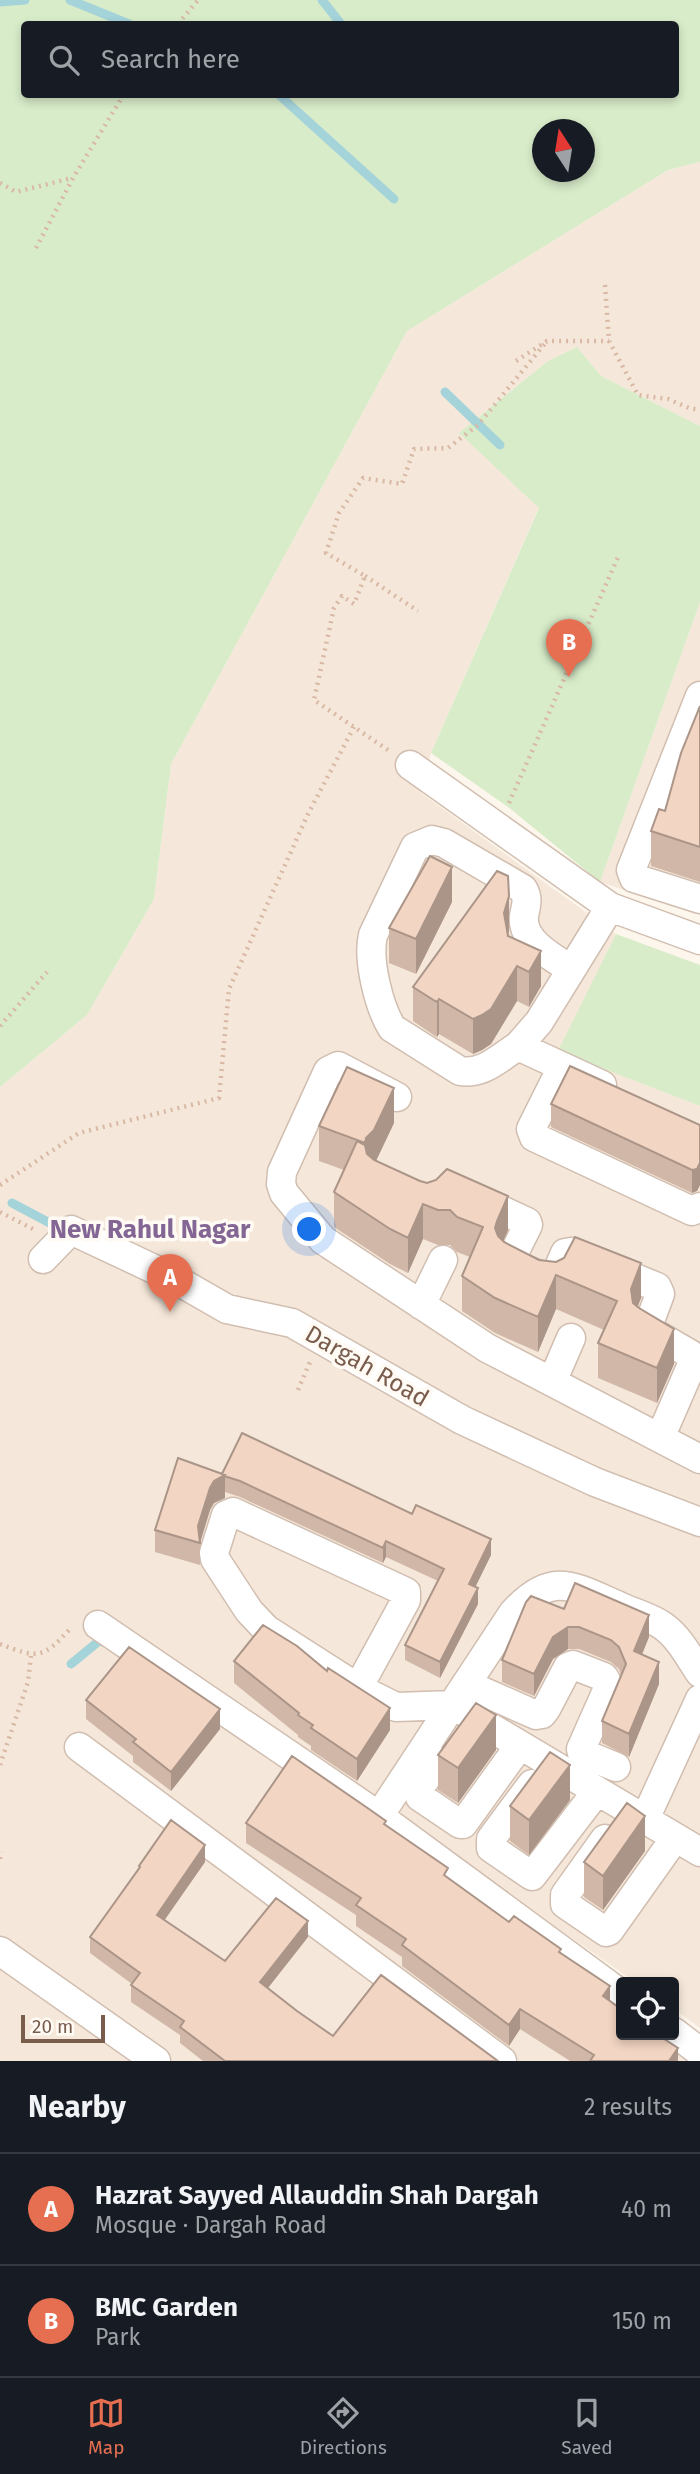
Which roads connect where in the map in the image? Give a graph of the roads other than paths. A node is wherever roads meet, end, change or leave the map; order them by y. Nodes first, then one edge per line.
1 (700, 696) edge
2 (410, 765) road end
3 (700, 900) edge
4 (610, 908) junction
5 (700, 940) edge
6 (571, 969) junction
7 (518, 1046) junction
8 (562, 1067) junction
9 (625, 1096) edge
10 (397, 1097) dead end
11 (454, 1189) edge
12 (700, 1207) edge
13 (51, 1251) road end
14 (443, 1260) dead end
15 (421, 1305) junction
16 (571, 1338) dead end
17 (552, 1382) junction
18 (660, 1438) junction
19 (700, 1459) edge
20 (700, 1521) edge
21 (98, 1625) road end
22 (700, 1673) edge
23 (358, 1688) junction
24 (700, 1699) edge
25 (463, 1702) junction
26 (520, 1745) junction
27 (79, 1747) dead end
28 (548, 1762) junction
29 (616, 1767) dead end
30 (597, 1791) junction
31 (636, 1814) junction
32 (379, 1816) junction
33 (675, 1838) junction
34 (700, 1853) edge
35 (0, 1951) edge
36 (616, 1990) edge
37 (679, 2036) edge
38 (700, 2052) edge
39 (156, 2061) edge
40 (502, 2061) edge

1 - 3 street
2 - 4 street
4 - 5 street
4 - 6 street
6 - 7 street
6 - 7 street
7 - 8 street
8 - 9 street
8 - 12 street
10 - 15 street
11 - 18 street
13 - 20 street, Dargah Road
14 - 15 street
15 - 17 street
16 - 17 street
17 - 18 street
18 - 19 street
21 - 32 street
22 - 25 street
23 - 23 street
23 - 25 street
24 - 31 street
25 - 26 street
25 - 26 street
25 - 29 street
25 - 32 street
26 - 28 street
27 - 40 street
28 - 30 street
28 - 30 street
30 - 31 street
31 - 33 street
31 - 33 street
32 - 36 street
33 - 34 street
35 - 39 street
37 - 38 street

